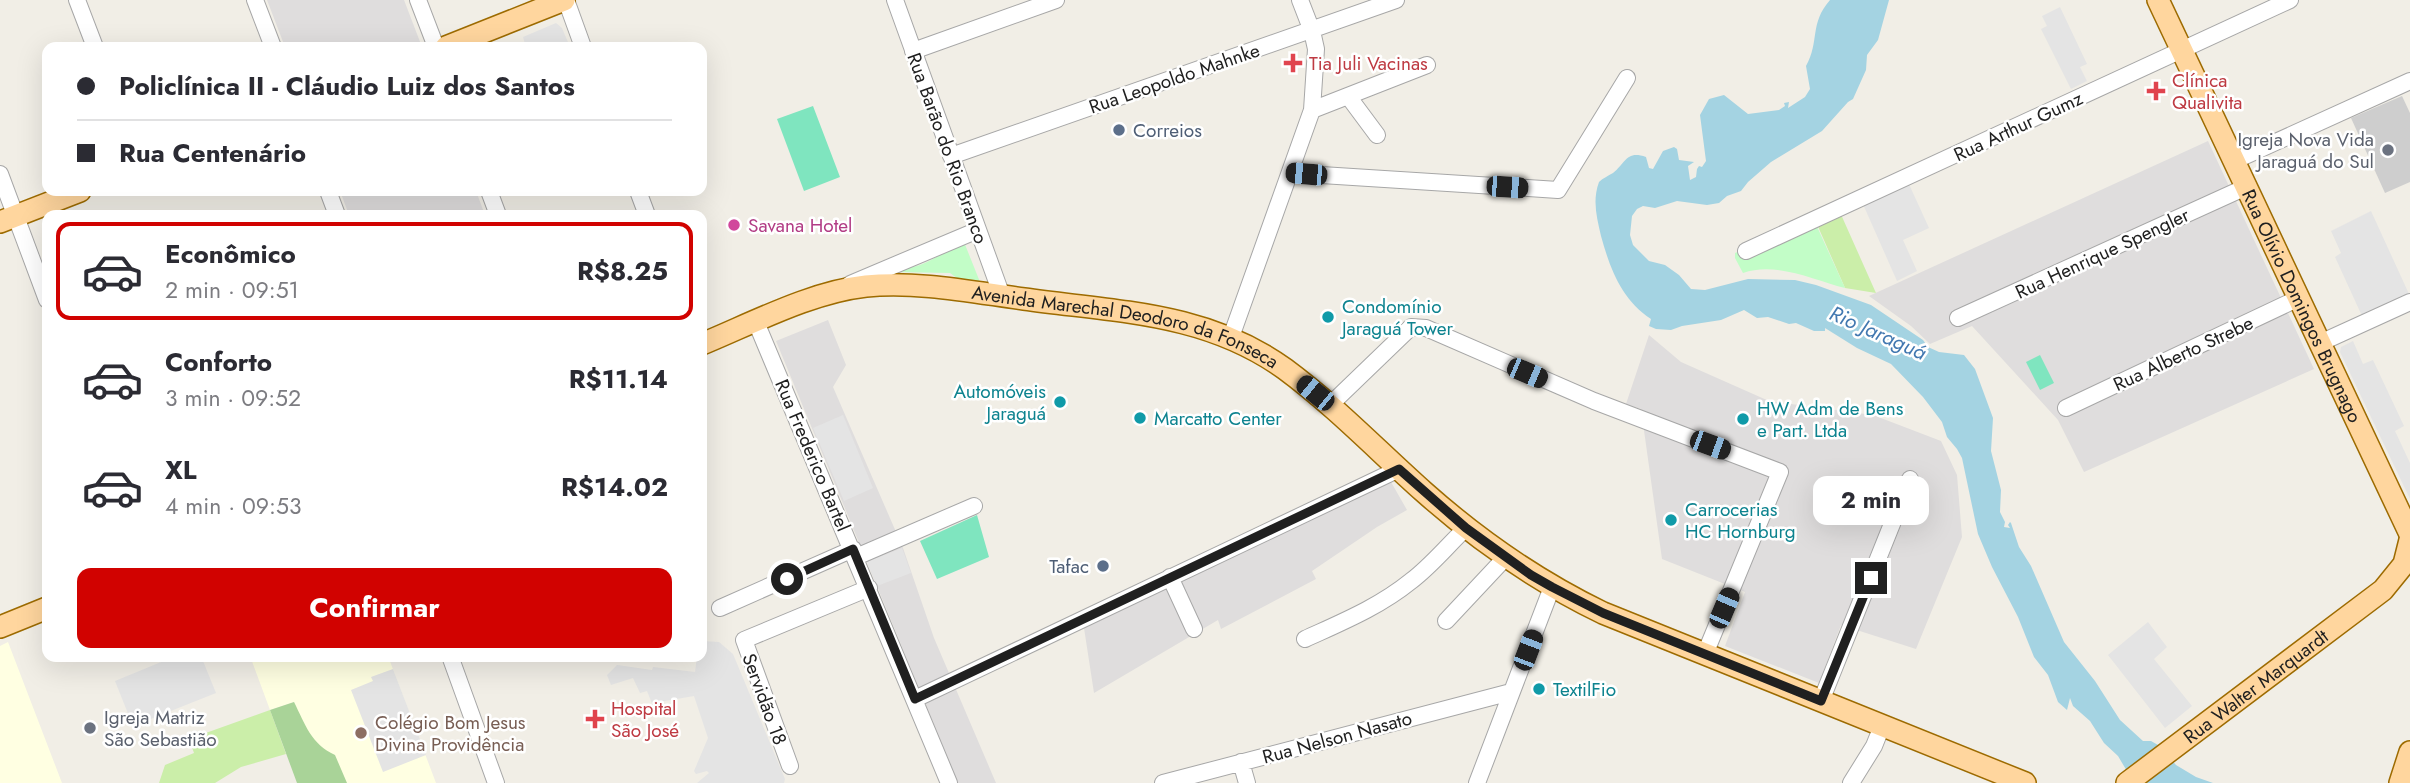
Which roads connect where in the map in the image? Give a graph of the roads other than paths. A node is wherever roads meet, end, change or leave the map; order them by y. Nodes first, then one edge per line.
1 (78, 0) edge
2 (255, 0) edge
3 (418, 0) edge
4 (565, 0) edge
5 (895, 0) edge
6 (1056, 0) edge
7 (1300, 0) edge
8 (1396, 0) edge
9 (2158, 0) edge
10 (2290, 0) edge
11 (1312, 31) junction
12 (93, 42) edge
13 (271, 42) edge
14 (434, 42) edge
15 (459, 42) edge
16 (581, 42) edge
17 (913, 51) junction
18 (2181, 51) junction
19 (1427, 65) dead end
20 (1627, 78) dead end
21 (2410, 82) edge
22 (1348, 96) junction
23 (1311, 110) junction
24 (1377, 135) dead end
25 (951, 156) junction
26 (2234, 161) junction
27 (1290, 173) junction
28 (0, 174) edge
29 (2246, 187) junction
30 (67, 196) edge
31 (8, 219) edge
32 (978, 230) junction
33 (1746, 251) dead end
34 (42, 290) edge
35 (829, 293) junction
36 (1002, 296) junction
37 (2299, 298) junction
38 (2410, 302) edge
39 (1958, 318) dead end
40 (756, 322) junction
41 (1231, 337) junction
42 (707, 342) edge
43 (2320, 343) junction
44 (1330, 405) junction
45 (2066, 408) dead end
46 (1399, 469) junction
47 (1910, 480) dead end
48 (974, 506) dead end
49 (1466, 528) junction
50 (2410, 534) edge
51 (2410, 540) edge
52 (854, 553) junction
53 (1506, 557) junction
54 (1170, 577) junction
55 (2410, 586) edge
56 (1552, 587) junction
57 (869, 588) junction
58 (2383, 590) junction
59 (720, 608) dead end
60 (42, 610) edge
61 (1446, 621) dead end
62 (0, 627) edge
63 (1194, 629) dead end
64 (1305, 639) dead end
65 (1705, 654) junction
66 (452, 662) edge
67 (1511, 692) junction
68 (915, 699) junction
69 (1821, 701) junction
70 (1882, 726) junction
71 (2410, 752) edge
72 (1241, 762) junction
73 (790, 766) dead end
74 (1169, 782) edge
75 (496, 783) edge
76 (949, 783) edge
77 (1247, 783) edge
78 (1477, 783) edge
79 (1851, 783) edge
80 (2025, 783) edge
81 (2127, 783) edge
82 (2400, 783) edge

1 - 12 street
2 - 13 street
3 - 14 street
4 - 15 main road
4 - 16 street
5 - 17 street, Rua Barão do Rio Branco
6 - 17 street
7 - 11 street
8 - 11 street, Rua Leopoldo Mahnke
9 - 18 main road, Rua Olívio Domingos Brugnago
10 - 18 street, Rua Arthur Gumz
11 - 23 street
11 - 25 street, Rua Leopoldo Mahnke
17 - 25 street, Rua Barão do Rio Branco
18 - 26 main road, Rua Olívio Domingos Brugnago
18 - 33 street, Rua Arthur Gumz
19 - 22 street
20 - 27 street
21 - 26 street
22 - 23 street
22 - 24 street
23 - 27 street
25 - 32 street, Rua Barão do Rio Branco
26 - 29 main road, Rua Olívio Domingos Brugnago
27 - 41 street
28 - 31 street
29 - 37 main road, Rua Olívio Domingos Brugnago
29 - 39 street, Rua Henrique Spengler
30 - 31 main road
31 - 34 street
32 - 35 street
32 - 36 street, Rua Barão do Rio Branco
35 - 36 main road, Avenida Marechal Deodoro da Fonseca
35 - 40 main road, Avenida Marechal Deodoro da Fonseca
36 - 41 main road, Avenida Marechal Deodoro da Fonseca
37 - 43 main road, Rua Olívio Domingos Brugnago
37 - 45 street, Rua Alberto Strebe
38 - 43 street
40 - 42 main road, Avenida Marechal Deodoro da Fonseca
40 - 52 street, Rua Frederico Bartel
41 - 44 main road, Avenida Marechal Deodoro da Fonseca
43 - 50 main road, Rua Olívio Domingos Brugnago
44 - 46 main road, Avenida Marechal Deodoro da Fonseca
44 - 65 street
46 - 49 main road, Avenida Marechal Deodoro da Fonseca
46 - 54 street
47 - 69 street
48 - 52 street
49 - 53 main road, Avenida Marechal Deodoro da Fonseca
49 - 64 street
51 - 58 main road, Rua Walter Marquardt
52 - 57 street, Rua Frederico Bartel
52 - 59 street
53 - 56 main road, Avenida Marechal Deodoro da Fonseca
53 - 61 street
54 - 63 street
54 - 68 street
55 - 58 main road, Rua Walter Marquardt
56 - 65 main road, Avenida Marechal Deodoro da Fonseca
56 - 67 street
57 - 68 street, Rua Frederico Bartel
57 - 73 street, Servidão 18
58 - 81 main road, Rua Walter Marquardt
60 - 62 main road
65 - 69 main road, Avenida Marechal Deodoro da Fonseca
66 - 75 street
67 - 72 street, Rua Nelson Nasato
67 - 78 street
68 - 76 street, Rua Frederico Bartel
69 - 70 main road, Avenida Marechal Deodoro da Fonseca
70 - 79 street
70 - 80 main road, Avenida Marechal Deodoro da Fonseca
71 - 82 main road
72 - 74 street, Rua Nelson Nasato
72 - 77 street

